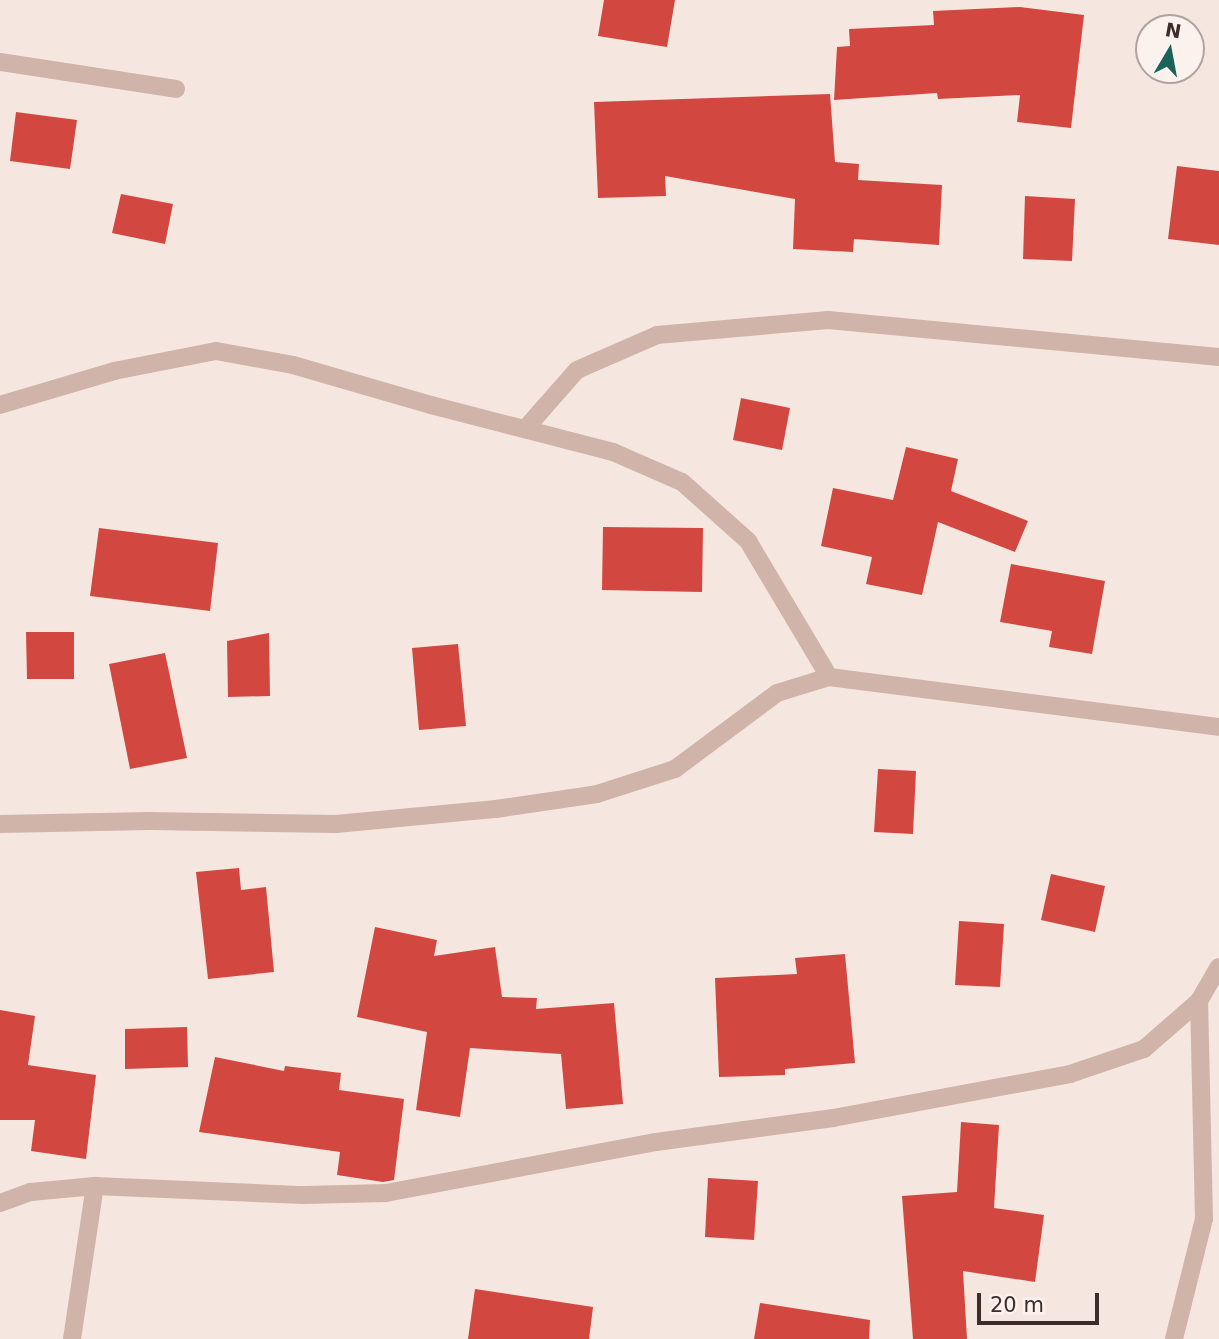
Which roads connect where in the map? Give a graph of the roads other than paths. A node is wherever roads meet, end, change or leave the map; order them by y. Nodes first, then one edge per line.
1 (0, 62) edge
2 (176, 89) dead end
3 (1219, 357) edge
4 (0, 405) edge
5 (527, 428) junction
6 (828, 677) junction
7 (1219, 727) edge
8 (0, 824) edge
9 (1219, 967) edge
10 (1199, 1000) junction
11 (95, 1186) junction
12 (0, 1203) edge
13 (72, 1339) edge
14 (1174, 1339) edge

1 - 2 street
3 - 5 street
4 - 5 street
5 - 6 street
6 - 7 street
6 - 8 street
9 - 10 street
10 - 11 street
10 - 14 street
11 - 12 street
11 - 13 street

